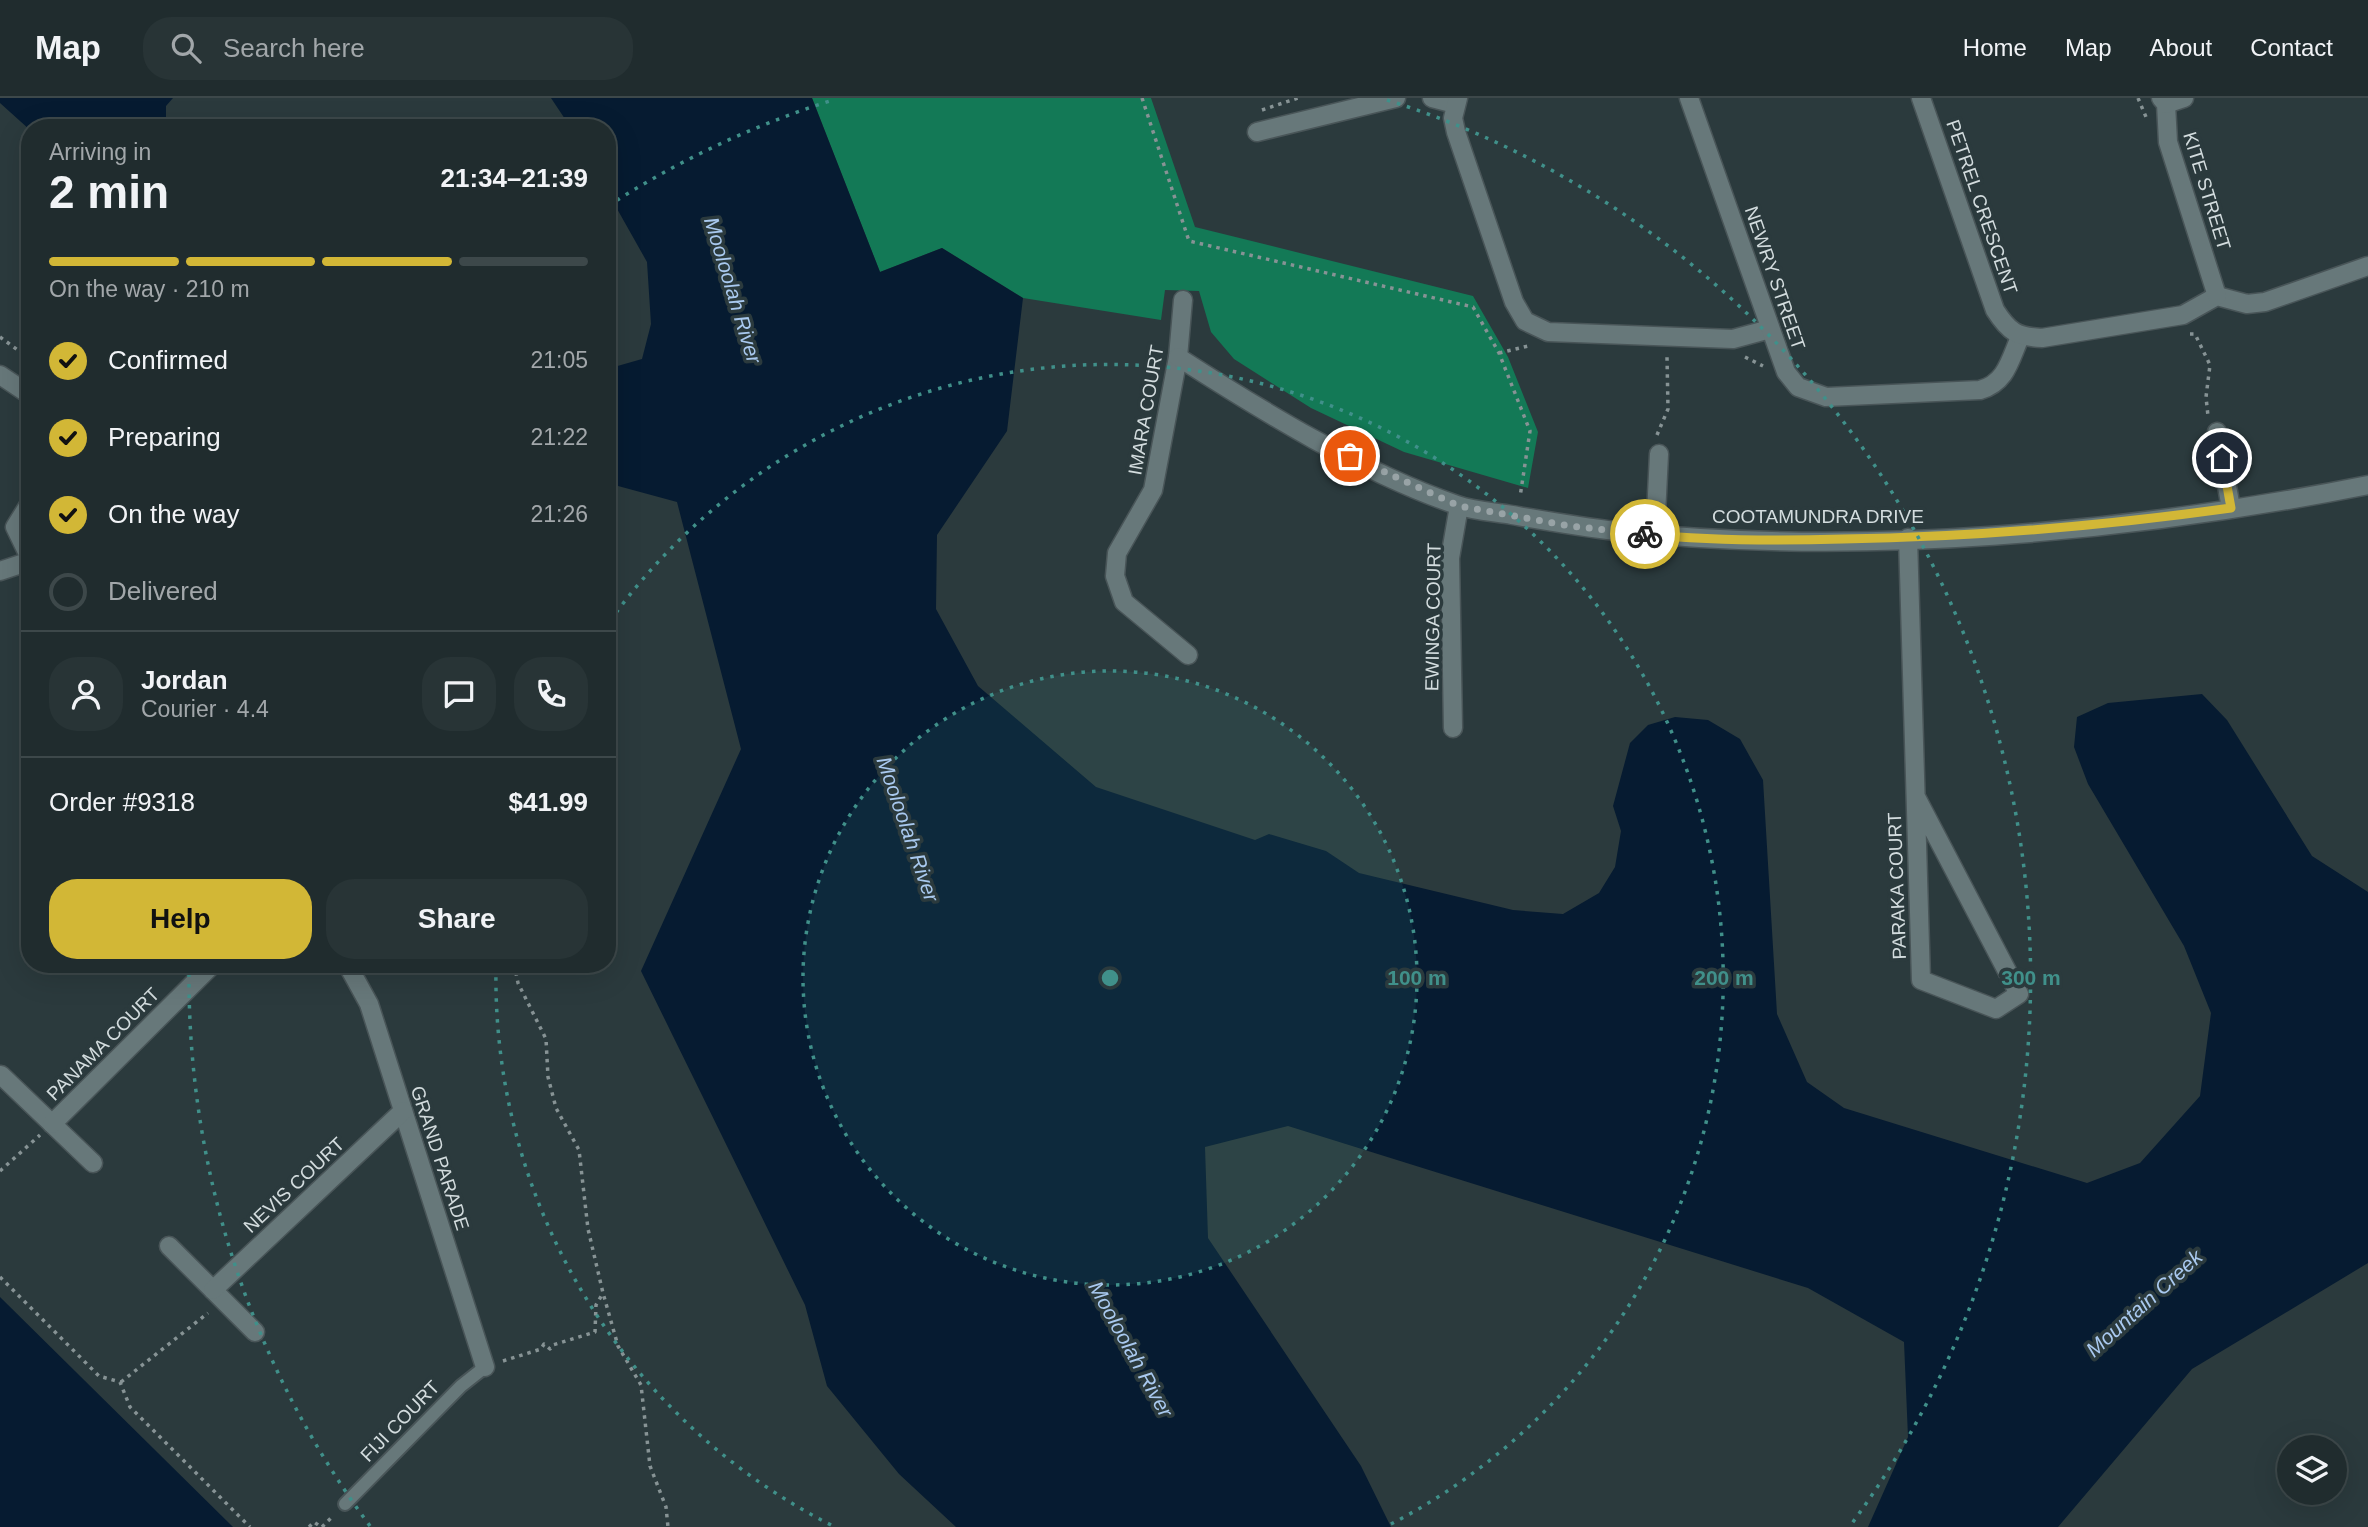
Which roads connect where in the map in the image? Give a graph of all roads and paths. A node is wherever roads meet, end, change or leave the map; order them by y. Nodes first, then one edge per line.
1 (1142, 98) edge
2 (1396, 98) edge
3 (1432, 98) edge
4 (1689, 98) edge
5 (1922, 98) edge
6 (2184, 98) edge
7 (1456, 101) edge
8 (2164, 101) edge
9 (1257, 132) dead end
10 (2368, 266) edge
11 (2217, 296) junction
12 (1183, 300) dead end
13 (2183, 315) junction
14 (1770, 328) junction
15 (0, 337) edge
16 (2020, 337) junction
17 (1518, 338) dead end
18 (1528, 346) junction
19 (1537, 349) dead end
20 (21, 352) edge
21 (1499, 353) junction
22 (1654, 356) dead end
23 (1178, 357) junction
24 (1667, 357) junction
25 (1739, 357) dead end
26 (1680, 358) dead end
27 (1767, 373) dead end
28 (0, 375) edge
29 (21, 389) edge
30 (2217, 432) joint
31 (1660, 454) joint
32 (2368, 485) edge
33 (1459, 506) junction
34 (2231, 508) junction
35 (1518, 516) junction
36 (21, 517) edge
37 (1655, 535) junction
38 (1908, 538) junction
39 (21, 540) edge
40 (21, 563) edge
41 (0, 571) edge
42 (1188, 655) dead end
43 (1453, 728) dead end
44 (1916, 797) junction
45 (204, 973) edge
46 (352, 973) edge
47 (515, 973) edge
48 (1, 1075) edge
49 (403, 1111) junction
50 (52, 1124) junction
51 (93, 1163) dead end
52 (0, 1171) edge
53 (169, 1246) dead end
54 (0, 1277) edge
55 (603, 1293) junction
56 (218, 1295) junction
57 (255, 1332) dead end
58 (485, 1367) junction
59 (120, 1382) junction
60 (345, 1504) dead end
61 (250, 1527) edge
62 (309, 1527) edge
63 (321, 1527) edge
64 (668, 1527) edge

1 - 21 path
2 - 9 street
3 - 7 street
4 - 14 street, NEWRY STREET
5 - 16 street, PETREL CRESCENT
6 - 8 street
7 - 14 street
8 - 11 street, KITE STREET
10 - 11 street
11 - 13 street
12 - 23 street, IMARA COURT
13 - 16 street
13 - 30 path
14 - 16 street, NEWRY STREET
15 - 20 path
17 - 18 path
18 - 19 path
18 - 21 path
21 - 35 path
22 - 24 path
23 - 33 street, COOTAMUNDRA DRIVE
23 - 42 street, IMARA COURT
24 - 26 path
24 - 31 path
25 - 27 path
28 - 29 street
30 - 34 street
31 - 37 street
32 - 34 street, COOTAMUNDRA DRIVE
33 - 35 street, COOTAMUNDRA DRIVE
33 - 43 street, EWINGA COURT
34 - 38 street, COOTAMUNDRA DRIVE
35 - 37 street, COOTAMUNDRA DRIVE
36 - 39 street
37 - 38 street, COOTAMUNDRA DRIVE
38 - 44 street, PARAKA COURT
40 - 41 street
44 - 44 street, PARAKA COURT
45 - 50 street, PANAMA COURT
46 - 49 street, GRAND PARADE
47 - 55 path
48 - 50 street
49 - 56 street, NEVIS COURT
49 - 58 street, GRAND PARADE
50 - 51 street
50 - 52 path
53 - 56 street
54 - 59 path
55 - 58 path
55 - 64 path
56 - 57 street
56 - 59 path
58 - 60 lane, FIJI COURT
59 - 61 path
62 - 63 path

